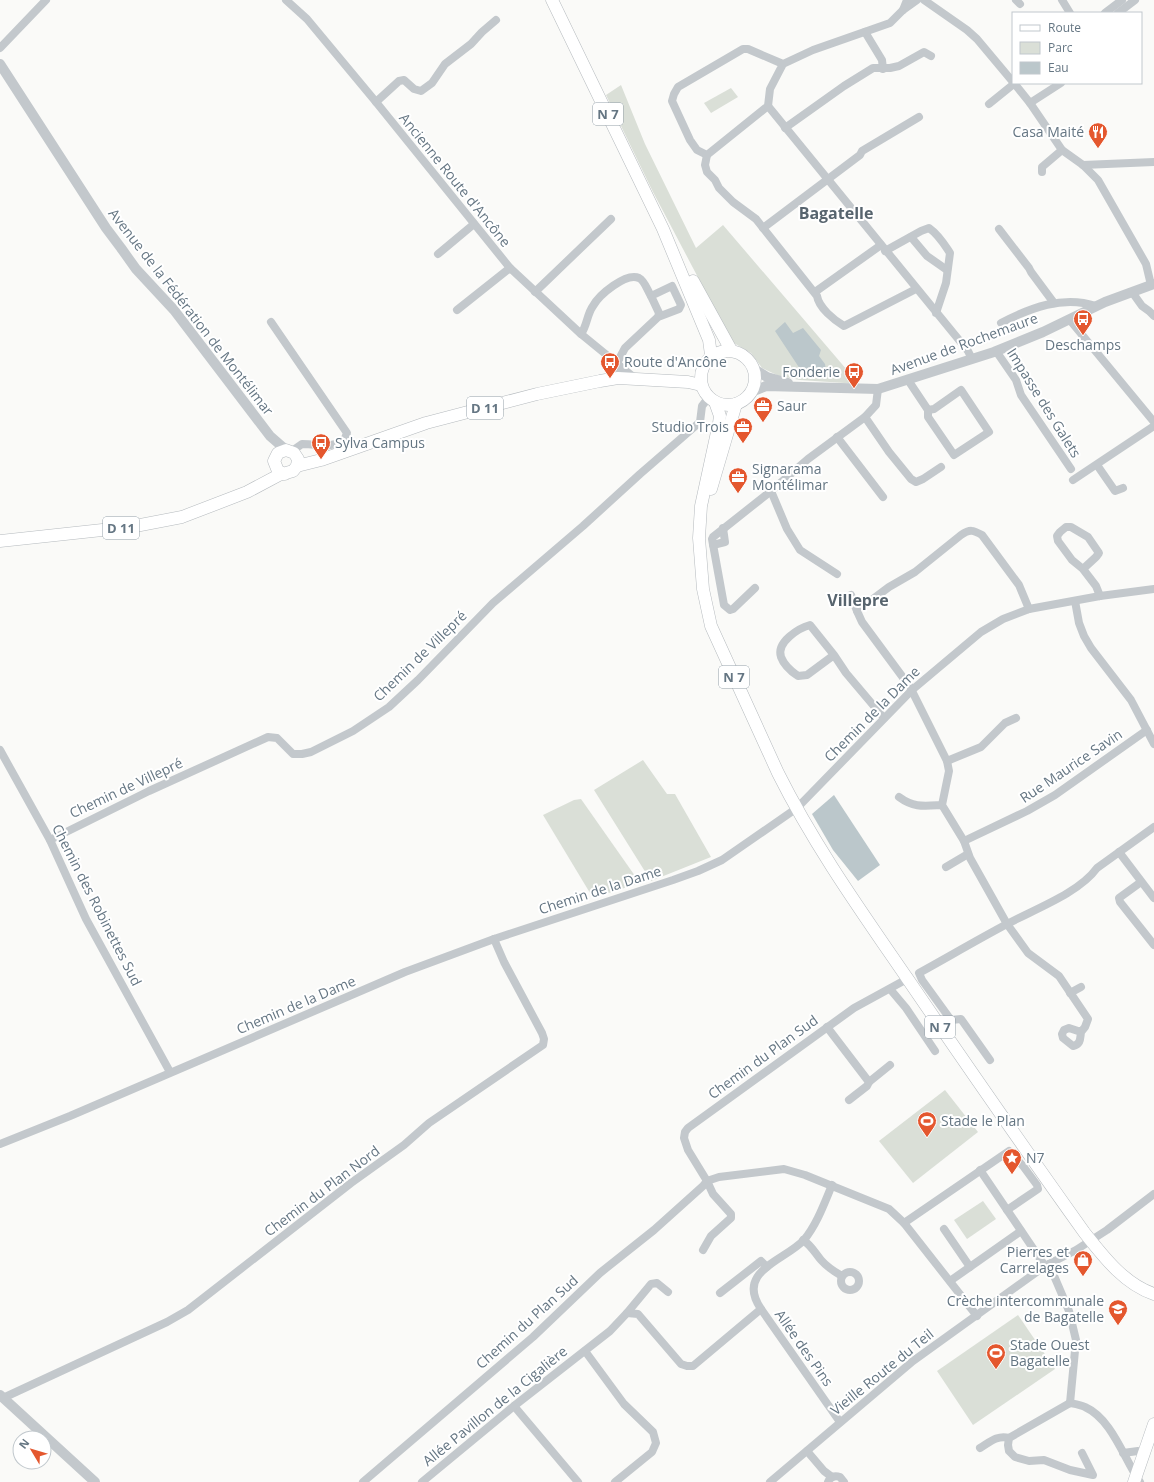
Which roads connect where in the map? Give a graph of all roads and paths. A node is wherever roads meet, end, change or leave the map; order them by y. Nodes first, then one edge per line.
1 (46, 0) edge
2 (286, 0) edge
3 (552, 0) edge
4 (907, 0) edge
5 (917, 0) edge
6 (924, 0) edge
7 (930, 0) edge
8 (1062, 0) edge
9 (1122, 0) edge
10 (1133, 1) edge
11 (936, 2) edge
12 (904, 10) junction
13 (1069, 12) edge
14 (1106, 12) edge
15 (1119, 12) edge
16 (496, 20) dead end
17 (958, 23) junction
18 (865, 32) junction
19 (0, 48) edge
20 (931, 56) dead end
21 (0, 64) edge
22 (783, 64) junction
23 (883, 69) junction
24 (1012, 81) edge
25 (1013, 84) edge
26 (1015, 84) edge
27 (1058, 84) edge
28 (376, 102) junction
29 (1030, 103) junction
30 (989, 104) dead end
31 (768, 106) junction
32 (919, 117) dead end
33 (785, 128) junction
34 (1062, 150) junction
35 (706, 155) junction
36 (1154, 162) edge
37 (1083, 165) junction
38 (1042, 172) dead end
39 (827, 179) junction
40 (611, 219) dead end
41 (474, 224) junction
42 (763, 228) junction
43 (663, 229) junction
44 (999, 229) dead end
45 (911, 237) junction
46 (883, 248) junction
47 (438, 254) dead end
48 (510, 268) junction
49 (947, 270) junction
50 (1153, 285) edge
51 (916, 289) junction
52 (535, 292) junction
53 (815, 292) junction
54 (1132, 292) junction
55 (651, 296) junction
56 (1054, 303) junction
57 (1096, 306) junction
58 (457, 310) dead end
59 (936, 313) junction
60 (1154, 316) edge
61 (658, 317) junction
62 (1069, 319) junction
63 (271, 322) dead end
64 (1001, 323) dead end
65 (581, 334) junction
66 (730, 350) junction
67 (996, 351) junction
68 (711, 355) junction
69 (972, 359) junction
70 (617, 363) junction
71 (754, 369) junction
72 (701, 372) junction
73 (618, 378) junction
74 (636, 379) junction
75 (908, 380) junction
76 (701, 385) junction
77 (799, 387) junction
78 (878, 389) junction
79 (751, 392) junction
80 (712, 400) junction
81 (736, 404) junction
82 (928, 410) junction
83 (865, 417) junction
84 (1154, 422) edge
85 (1154, 426) edge
86 (838, 437) junction
87 (287, 457) junction
88 (1097, 465) junction
89 (940, 467) dead end
90 (1071, 469) dead end
91 (1073, 480) dead end
92 (1123, 488) dead end
93 (771, 491) junction
94 (238, 496) junction
95 (884, 497) dead end
96 (699, 538) junction
97 (0, 541) edge
98 (1083, 569) junction
99 (837, 574) dead end
100 (755, 588) dead end
101 (1154, 589) edge
102 (851, 595) dead end
103 (1100, 596) junction
104 (1075, 601) junction
105 (1029, 610) junction
106 (857, 611) junction
107 (834, 655) junction
108 (912, 690) junction
109 (884, 718) junction
110 (1016, 718) dead end
111 (1150, 733) edge
112 (1154, 744) edge
113 (0, 750) edge
114 (947, 761) junction
115 (899, 797) dead end
116 (942, 805) junction
117 (797, 808) junction
118 (1154, 827) edge
119 (50, 840) junction
120 (964, 841) junction
121 (1119, 852) junction
122 (968, 854) junction
123 (946, 867) dead end
124 (1141, 882) junction
125 (1154, 898) edge
126 (1007, 924) junction
127 (494, 939) junction
128 (1154, 945) edge
129 (907, 979) junction
130 (1081, 987) dead end
131 (890, 989) junction
132 (1070, 994) junction
133 (827, 1027) junction
134 (1081, 1032) dead end
135 (935, 1051) dead end
136 (990, 1060) dead end
137 (890, 1065) dead end
138 (170, 1072) junction
139 (869, 1082) junction
140 (849, 1100) dead end
141 (0, 1144) edge
142 (980, 1170) junction
143 (707, 1181) junction
144 (832, 1186) junction
145 (1154, 1194) edge
146 (1007, 1210) junction
147 (904, 1223) junction
148 (944, 1229) dead end
149 (1021, 1231) junction
150 (803, 1240) junction
151 (1091, 1241) junction
152 (703, 1250) dead end
153 (1047, 1265) junction
154 (767, 1267) junction
155 (970, 1267) junction
156 (842, 1276) dead end
157 (950, 1281) junction
158 (668, 1292) dead end
159 (720, 1293) dead end
160 (1152, 1295) edge
161 (761, 1309) junction
162 (627, 1313) junction
163 (977, 1316) junction
164 (585, 1351) junction
165 (2, 1396) edge
166 (1070, 1403) junction
167 (514, 1406) junction
168 (840, 1422) junction
169 (1154, 1424) edge
170 (1009, 1438) junction
171 (980, 1448) dead end
172 (1149, 1450) edge
173 (807, 1451) junction
174 (1082, 1453) dead end
175 (1123, 1453) junction
176 (830, 1480) edge
177 (574, 1481) edge
178 (1138, 1481) edge
179 (95, 1482) edge
180 (363, 1482) edge
181 (422, 1482) edge
182 (615, 1482) edge
183 (770, 1482) edge
184 (844, 1482) edge

1 - 19 street
2 - 28 street, Ancienne Route d'Ancône
3 - 43 main road, N 7
4 - 12 street
5 - 12 street
6 - 17 street
7 - 11 street
8 - 13 street
9 - 14 street
10 - 15 street
11 - 17 street
12 - 18 street
16 - 28 street
17 - 24 street
18 - 22 street
18 - 23 street
20 - 23 street
21 - 87 street, Avenue de la Fédération de Montélimar
22 - 31 street
22 - 35 street
23 - 33 street
25 - 30 street
26 - 29 street
27 - 29 street
28 - 41 street, Ancienne Route d'Ancône
29 - 34 street
31 - 33 street
31 - 35 street
32 - 39 street
33 - 39 street
34 - 37 street
34 - 38 street
35 - 42 street
36 - 37 street
37 - 50 street
39 - 42 street
39 - 46 street
40 - 52 street
41 - 47 street
41 - 48 street, Ancienne Route d'Ancône
42 - 53 street
43 - 66 main road, N 7
43 - 68 main road, N 7
44 - 56 street
45 - 46 street
45 - 49 street
45 - 49 street
46 - 51 street
46 - 53 street
48 - 52 street, Ancienne Route d'Ancône
48 - 58 street
49 - 59 street
50 - 54 street, Avenue de Rochemaure
51 - 53 street
51 - 59 street
52 - 65 street, Ancienne Route d'Ancône
54 - 57 street, Avenue de Rochemaure
54 - 60 street
55 - 61 street
55 - 61 street
55 - 65 street
56 - 57 street
56 - 64 street
57 - 62 street, Avenue de Rochemaure
59 - 69 street
61 - 70 street
62 - 67 street, Avenue de Rochemaure
62 - 84 street
63 - 87 street
65 - 70 street, Ancienne Route d'Ancône
66 - 68 main road
66 - 71 main road
67 - 69 street, Avenue de Rochemaure
67 - 90 street, Impasse des Galets
68 - 72 main road
69 - 75 street, Avenue de Rochemaure
70 - 73 street
70 - 74 street, Ancienne Route d'Ancône
71 - 77 street, Avenue de Rochemaure
71 - 79 main road
72 - 74 main road, D 11
72 - 76 main road
73 - 74 main road, D 11
73 - 87 main road, D 11
74 - 76 main road, D 11
75 - 78 street, Avenue de Rochemaure
75 - 82 street
76 - 80 main road
77 - 78 street, Avenue de Rochemaure
77 - 79 street, Avenue de Rochemaure
78 - 83 street
79 - 81 main road
80 - 81 main road
80 - 96 main road, N 7
80 - 119 street, Chemin de Villepré
81 - 96 main road, N 7
82 - 82 street
83 - 86 street
83 - 89 street
85 - 88 street
86 - 93 street
86 - 95 street
87 - 94 main road, D 11
87 - 94 main road, D 11
88 - 91 street
88 - 92 street
93 - 99 street
93 - 100 street
94 - 97 main road, D 11
96 - 117 main road, N 7
98 - 98 street
98 - 103 street
101 - 103 street, Chemin de la Dame
102 - 106 street
103 - 104 street, Chemin de la Dame
104 - 105 street, Chemin de la Dame
104 - 111 street
105 - 106 street
105 - 108 street, Chemin de la Dame
106 - 108 street
107 - 107 street
107 - 109 street
108 - 109 street, Chemin de la Dame
108 - 114 street
109 - 117 street, Chemin de la Dame
110 - 114 street
111 - 112 street
111 - 120 street, Rue Maurice Savin
113 - 119 street, Chemin des Robinettes Sud
114 - 116 street
115 - 116 street
116 - 120 street
117 - 127 street, Chemin de la Dame
117 - 129 main road, N 7
118 - 121 street
119 - 138 street, Chemin des Robinettes Sud
120 - 122 street
121 - 124 street
121 - 126 street
122 - 123 street
122 - 126 street
124 - 125 street
124 - 128 street
126 - 132 street
126 - 136 street
127 - 138 street, Chemin de la Dame
127 - 165 street, Chemin du Plan Nord
129 - 131 street, Chemin du Plan Sud
129 - 151 main road, N 7
130 - 132 street
131 - 133 street, Chemin du Plan Sud
131 - 135 street
132 - 134 street
133 - 139 street
133 - 143 street, Chemin du Plan Sud
137 - 139 street
138 - 141 street, Chemin de la Dame
139 - 140 street
142 - 146 street
142 - 146 street
142 - 147 street
143 - 144 street, Chemin du Plan Sud
143 - 152 street
143 - 180 street, Chemin du Plan Sud
144 - 147 street, Chemin du Plan Sud
144 - 150 street
145 - 151 street, Vieille Route du Teil
146 - 149 street
147 - 157 street, Chemin du Plan Sud
148 - 155 street
149 - 153 street
149 - 155 street
150 - 154 street
150 - 156 street
151 - 153 street, Vieille Route du Teil
151 - 160 main road, N 7
153 - 163 street, Vieille Route du Teil
153 - 166 street
154 - 159 street
154 - 161 street, Allée des Pins
155 - 157 street
157 - 163 street, Chemin du Plan Sud
158 - 162 street, Allée Pavillon de la Cigalière
161 - 162 street
161 - 168 street, Allée des Pins
162 - 164 street, Allée Pavillon de la Cigalière
163 - 168 street, Vieille Route du Teil
164 - 167 street, Allée Pavillon de la Cigalière
164 - 182 street
165 - 179 street
166 - 170 street
166 - 175 street
167 - 177 street
167 - 181 street, Allée Pavillon de la Cigalière
168 - 173 street, Vieille Route du Teil
169 - 172 main road
170 - 171 street
170 - 174 street
172 - 175 street
172 - 178 main road
173 - 176 street
173 - 183 street, Vieille Route du Teil
175 - 178 street
176 - 184 street

